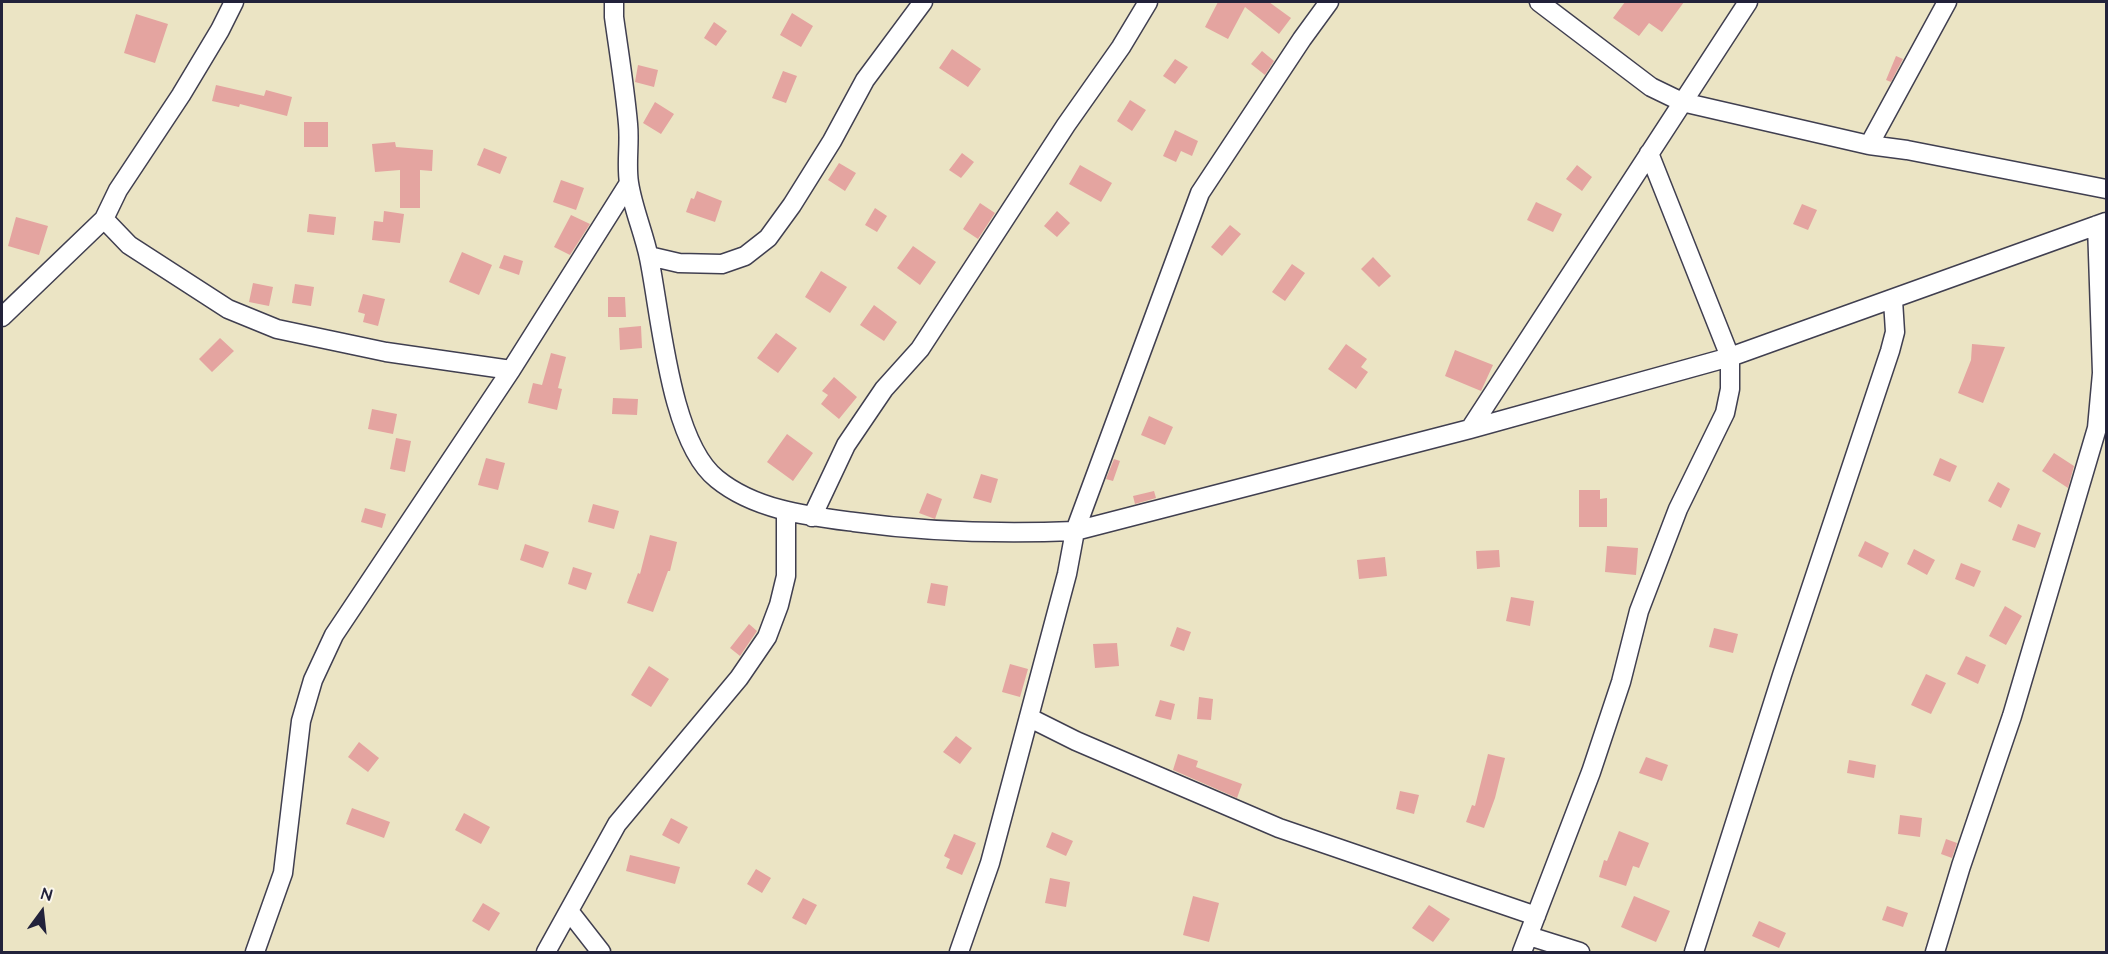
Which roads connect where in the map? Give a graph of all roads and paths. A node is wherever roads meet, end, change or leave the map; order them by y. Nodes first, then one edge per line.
1 (234, 2) edge
2 (614, 2) edge
3 (923, 2) edge
4 (1148, 2) edge
5 (1329, 2) edge
6 (1539, 2) edge
7 (1749, 2) edge
8 (1947, 2) edge
9 (1682, 102) junction
10 (1869, 145) junction
11 (1649, 153) junction
12 (629, 183) junction
13 (2106, 189) edge
14 (104, 219) junction
15 (2102, 224) edge
16 (649, 256) junction
17 (1893, 300) junction
18 (2, 317) edge
19 (1730, 357) junction
20 (512, 370) junction
21 (1470, 429) junction
22 (786, 511) junction
23 (812, 517) junction
24 (1075, 531) junction
25 (1030, 718) junction
26 (568, 910) junction
27 (1536, 916) junction
28 (1526, 944) edge
29 (255, 952) edge
30 (546, 952) edge
31 (601, 952) edge
32 (959, 952) edge
33 (1580, 952) edge
34 (1694, 952) edge
35 (1935, 952) edge

1 - 14 street
2 - 12 street
3 - 16 street
4 - 23 street
5 - 24 street
6 - 9 street
7 - 9 street
8 - 10 street
9 - 10 street
9 - 11 street
10 - 13 street
11 - 19 street
11 - 21 street
12 - 16 street
12 - 20 street
14 - 18 street
14 - 20 street
15 - 17 street
15 - 35 street
16 - 22 street
17 - 19 street
17 - 34 street
19 - 21 street
19 - 27 street
20 - 29 street
21 - 24 street
22 - 23 street
22 - 26 street
23 - 24 street
24 - 25 street
25 - 27 street
25 - 32 street
26 - 30 street
26 - 31 street
27 - 28 street
28 - 33 street

